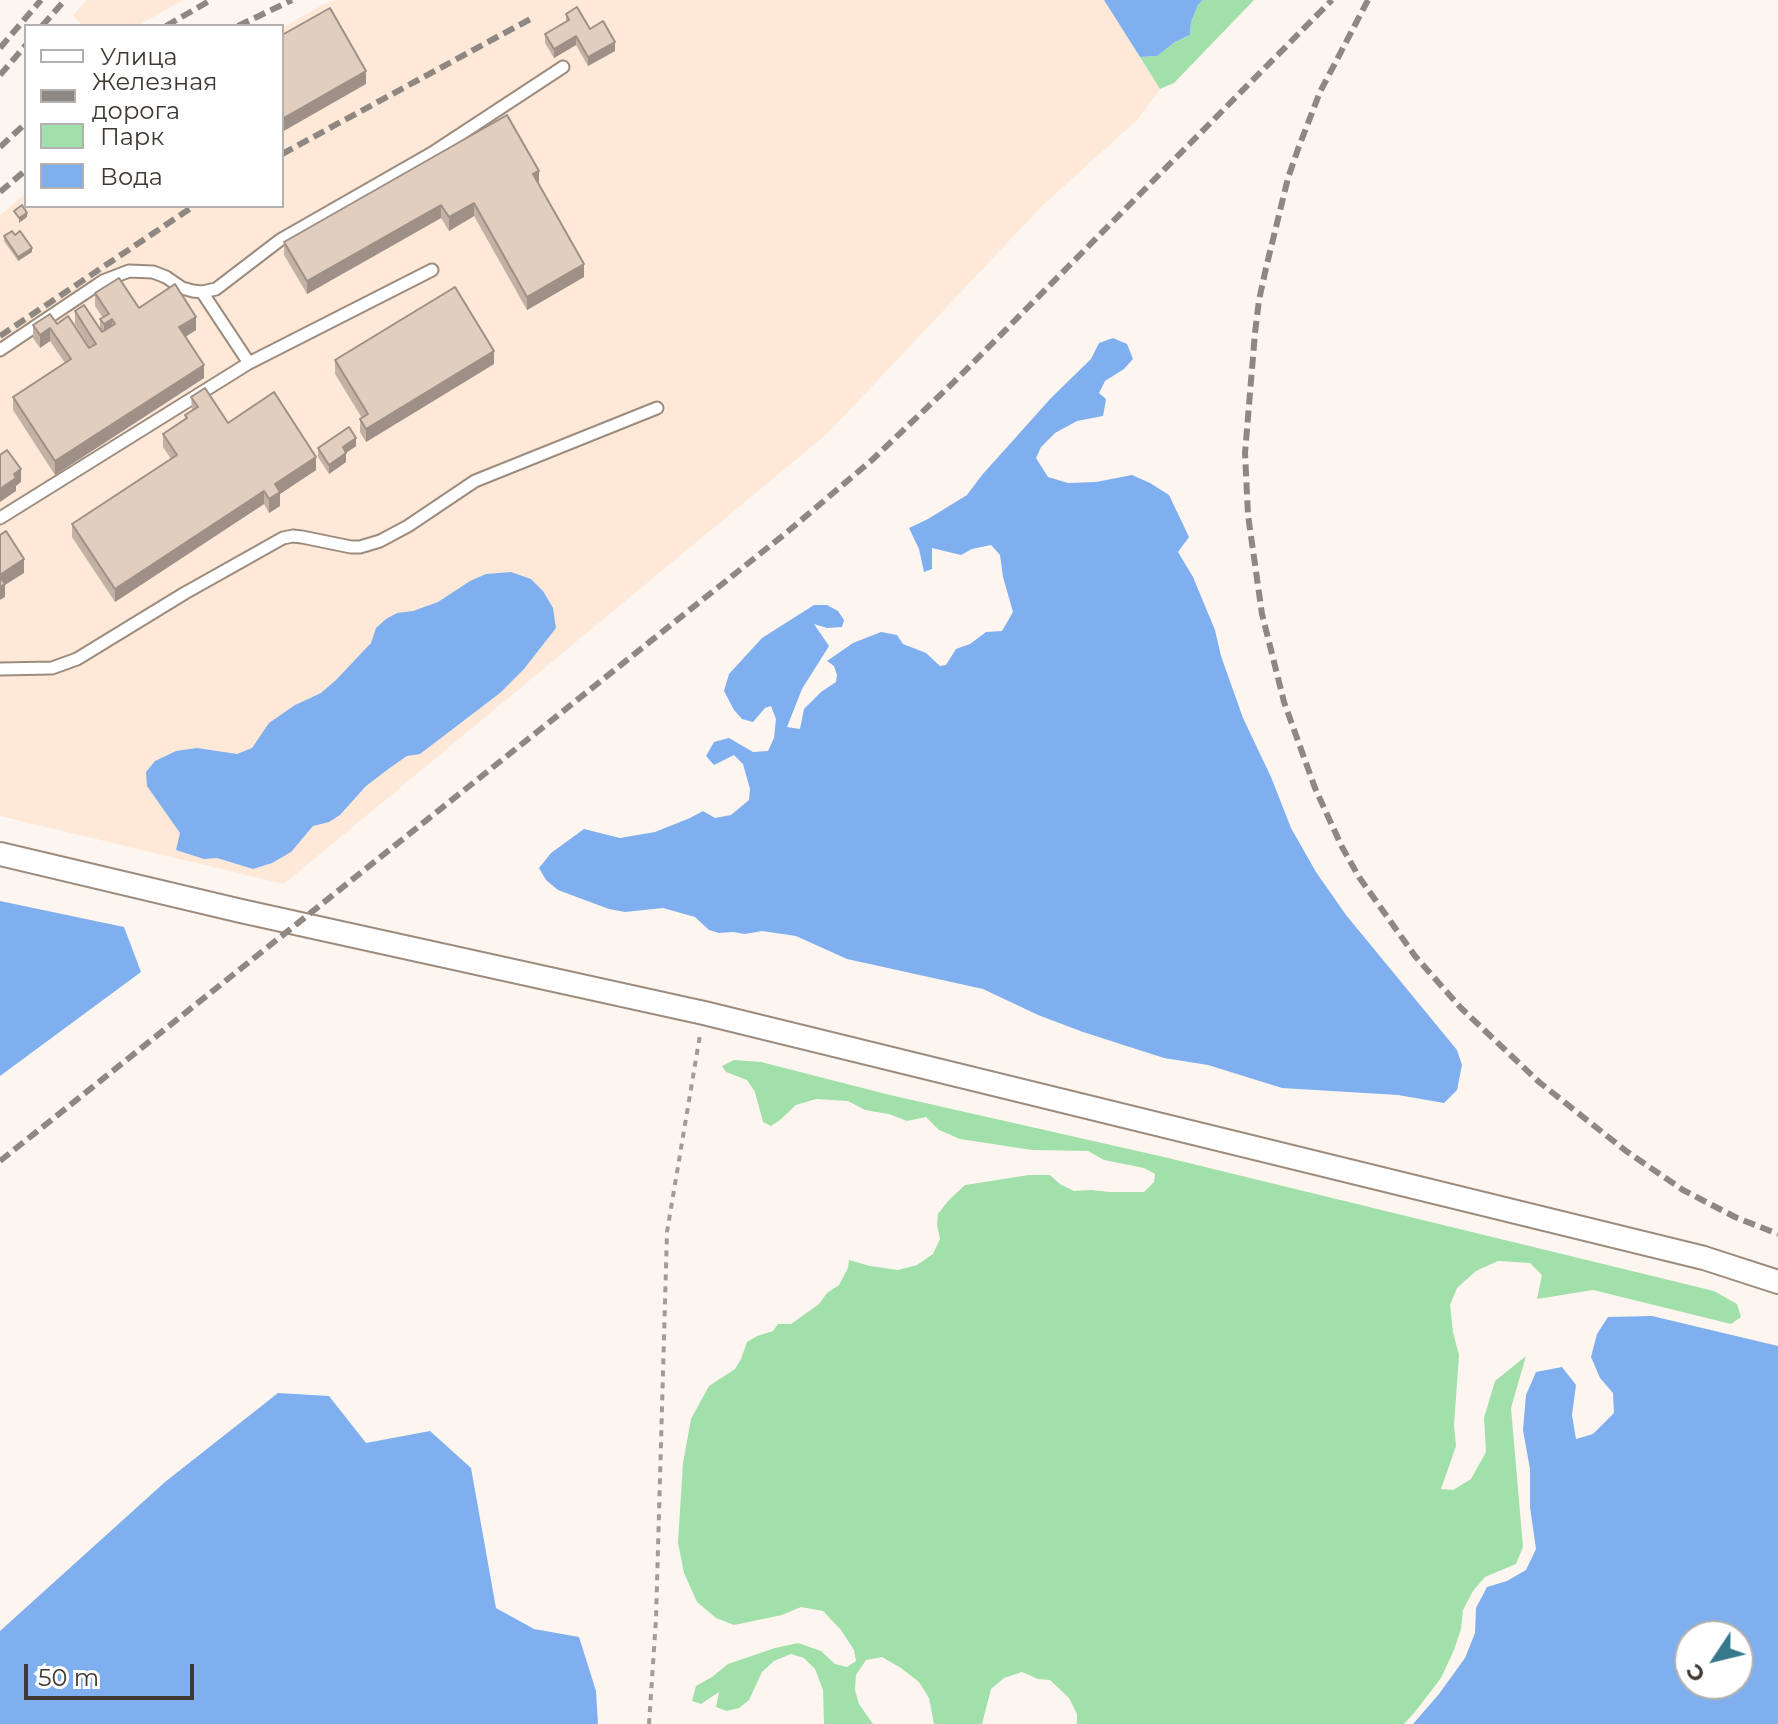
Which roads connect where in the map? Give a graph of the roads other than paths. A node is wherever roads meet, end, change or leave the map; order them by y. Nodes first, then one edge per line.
1 (563, 67) dead end
2 (432, 270) dead end
3 (202, 292) junction
4 (0, 350) edge
5 (249, 363) junction
6 (657, 408) dead end
7 (0, 518) edge
8 (0, 669) edge
9 (0, 854) edge
10 (1778, 1282) edge

1 - 3 lane
2 - 5 lane
3 - 4 lane
3 - 5 lane
5 - 7 lane
6 - 8 lane
9 - 10 street

